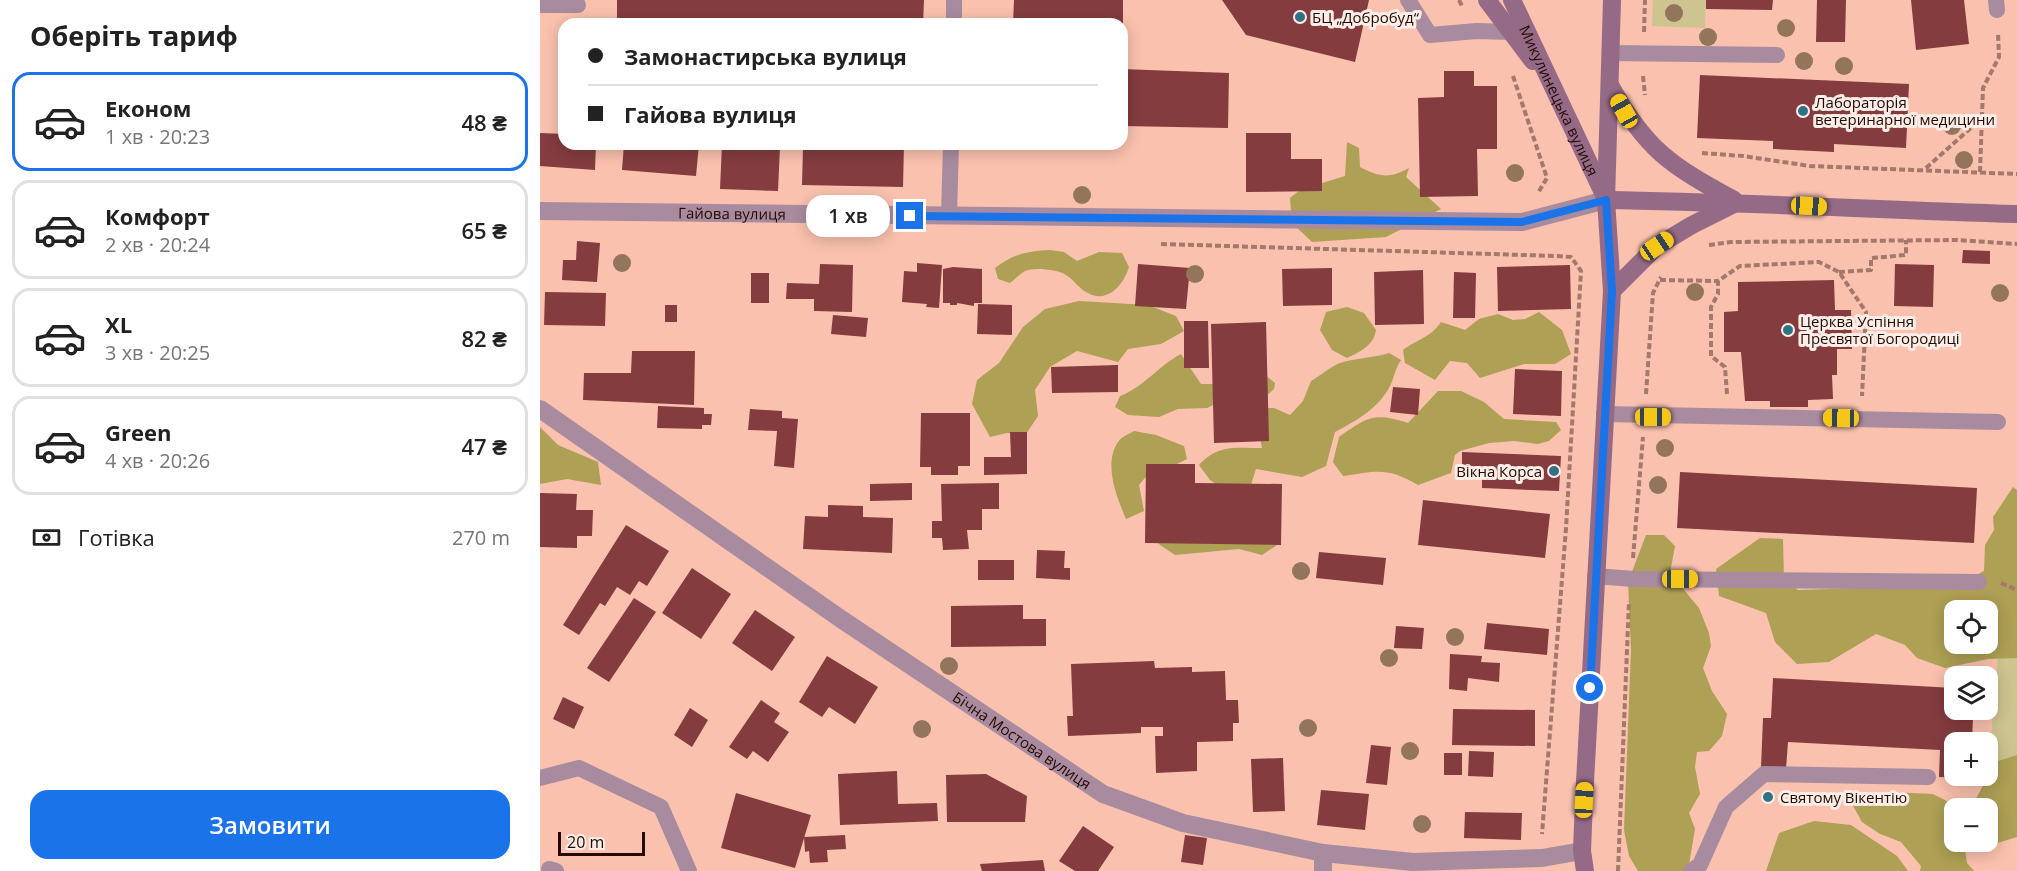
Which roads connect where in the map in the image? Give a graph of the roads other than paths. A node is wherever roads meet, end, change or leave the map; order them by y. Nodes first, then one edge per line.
1 (954, 0) edge
2 (1408, 0) edge
3 (1487, 0) edge
4 (1512, 0) edge
5 (1612, 0) edge
6 (540, 4) edge
7 (578, 4) dead end
8 (954, 18) edge
9 (1510, 32) junction
10 (1610, 53) junction
11 (1776, 55) dead end
12 (1610, 85) junction
13 (1555, 90) junction
14 (951, 150) edge
15 (1606, 200) junction
16 (1738, 202) junction
17 (540, 211) edge
18 (2017, 214) edge
19 (949, 216) junction
20 (1612, 291) junction
21 (540, 409) edge
22 (1604, 414) junction
23 (1998, 422) dead end
24 (1595, 576) junction
25 (1979, 582) dead end
26 (1928, 777) dead end
27 (540, 778) edge
28 (1582, 851) junction
29 (1323, 853) junction
30 (689, 871) edge
31 (1323, 871) edge
32 (1586, 871) edge
33 (1691, 871) edge

1 - 8 lane
2 - 9 lane
3 - 9 main road
4 - 13 main road, Микулинецька вулиця
5 - 10 main road
6 - 7 lane
9 - 13 main road
10 - 11 lane
10 - 12 main road
12 - 15 main road
12 - 16 main road
13 - 15 main road, Микулинецька вулиця
14 - 19 lane
15 - 16 main road
15 - 19 street, Гайова вулиця
15 - 20 main road
16 - 18 main road
16 - 20 main road
17 - 19 street, Гайова вулиця
20 - 22 main road
21 - 29 street, Бічна Мостова вулиця
22 - 23 lane
22 - 24 main road
24 - 25 lane
24 - 28 main road
26 - 33 lane
27 - 30 lane
28 - 29 street, Бічна Мостова вулиця
28 - 32 main road
29 - 31 street

